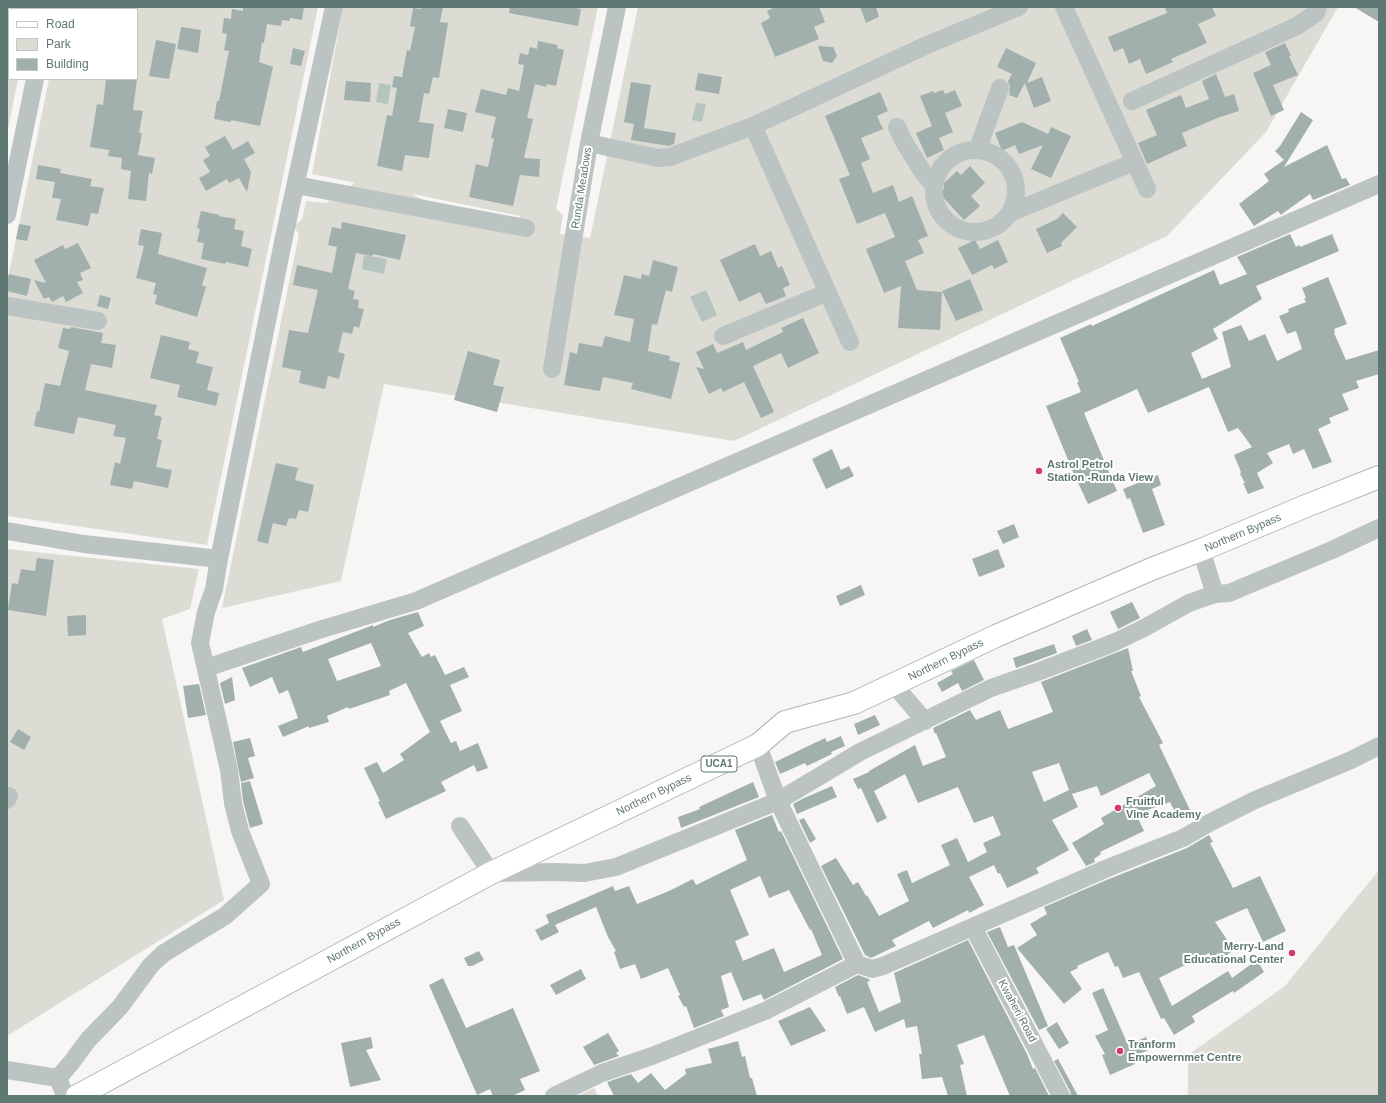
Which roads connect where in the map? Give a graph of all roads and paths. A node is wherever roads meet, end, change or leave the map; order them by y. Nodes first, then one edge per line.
1 (334, 7) edge
2 (617, 7) edge
3 (1019, 7) edge
4 (1064, 7) edge
5 (1318, 7) edge
6 (35, 80) edge
7 (1000, 88) dead end
8 (1132, 101) dead end
9 (753, 126) junction
10 (897, 127) dead end
11 (590, 142) junction
12 (978, 148) junction
13 (1134, 162) junction
14 (1379, 184) edge
15 (296, 185) junction
16 (934, 186) junction
17 (1147, 189) dead end
18 (1010, 213) junction
19 (7, 215) edge
20 (526, 228) dead end
21 (828, 292) junction
22 (7, 306) edge
23 (98, 321) dead end
24 (723, 336) dead end
25 (850, 342) dead end
26 (552, 369) dead end
27 (1379, 477) edge
28 (1379, 528) edge
29 (7, 531) edge
30 (1201, 550) junction
31 (219, 559) junction
32 (1215, 594) junction
33 (206, 668) junction
34 (894, 685) junction
35 (925, 721) junction
36 (758, 745) junction
37 (1379, 746) edge
38 (778, 801) junction
39 (460, 826) dead end
40 (491, 873) junction
41 (973, 927) junction
42 (858, 964) junction
43 (7, 1070) edge
44 (58, 1078) junction
45 (66, 1096) edge
46 (77, 1096) edge
47 (554, 1096) edge
48 (1061, 1096) edge

1 - 15 street
2 - 11 street, Runda Meadows
3 - 9 street
4 - 13 street
5 - 8 street
6 - 19 street
7 - 12 street
9 - 11 street
9 - 21 street
10 - 16 street
11 - 26 street, Runda Meadows
12 - 16 street
12 - 18 street
13 - 17 street
13 - 18 street
14 - 33 street
15 - 20 street
15 - 31 street
16 - 18 street
21 - 24 street
21 - 25 street
22 - 23 street
27 - 30 main road, Northern Bypass / UCA1
28 - 32 street
29 - 31 street
30 - 32 street
30 - 34 main road, Northern Bypass / UCA1
31 - 33 street
32 - 35 street
33 - 44 street
34 - 35 street
34 - 36 main road, Northern Bypass / UCA1
35 - 38 street
36 - 38 street
36 - 40 main road, Northern Bypass / UCA1
37 - 41 street
38 - 40 street
38 - 42 street
39 - 40 street
40 - 46 main road, Northern Bypass / UCA1
41 - 42 street
41 - 48 street, Kwaheri Road
42 - 47 street
43 - 44 street
44 - 45 street

